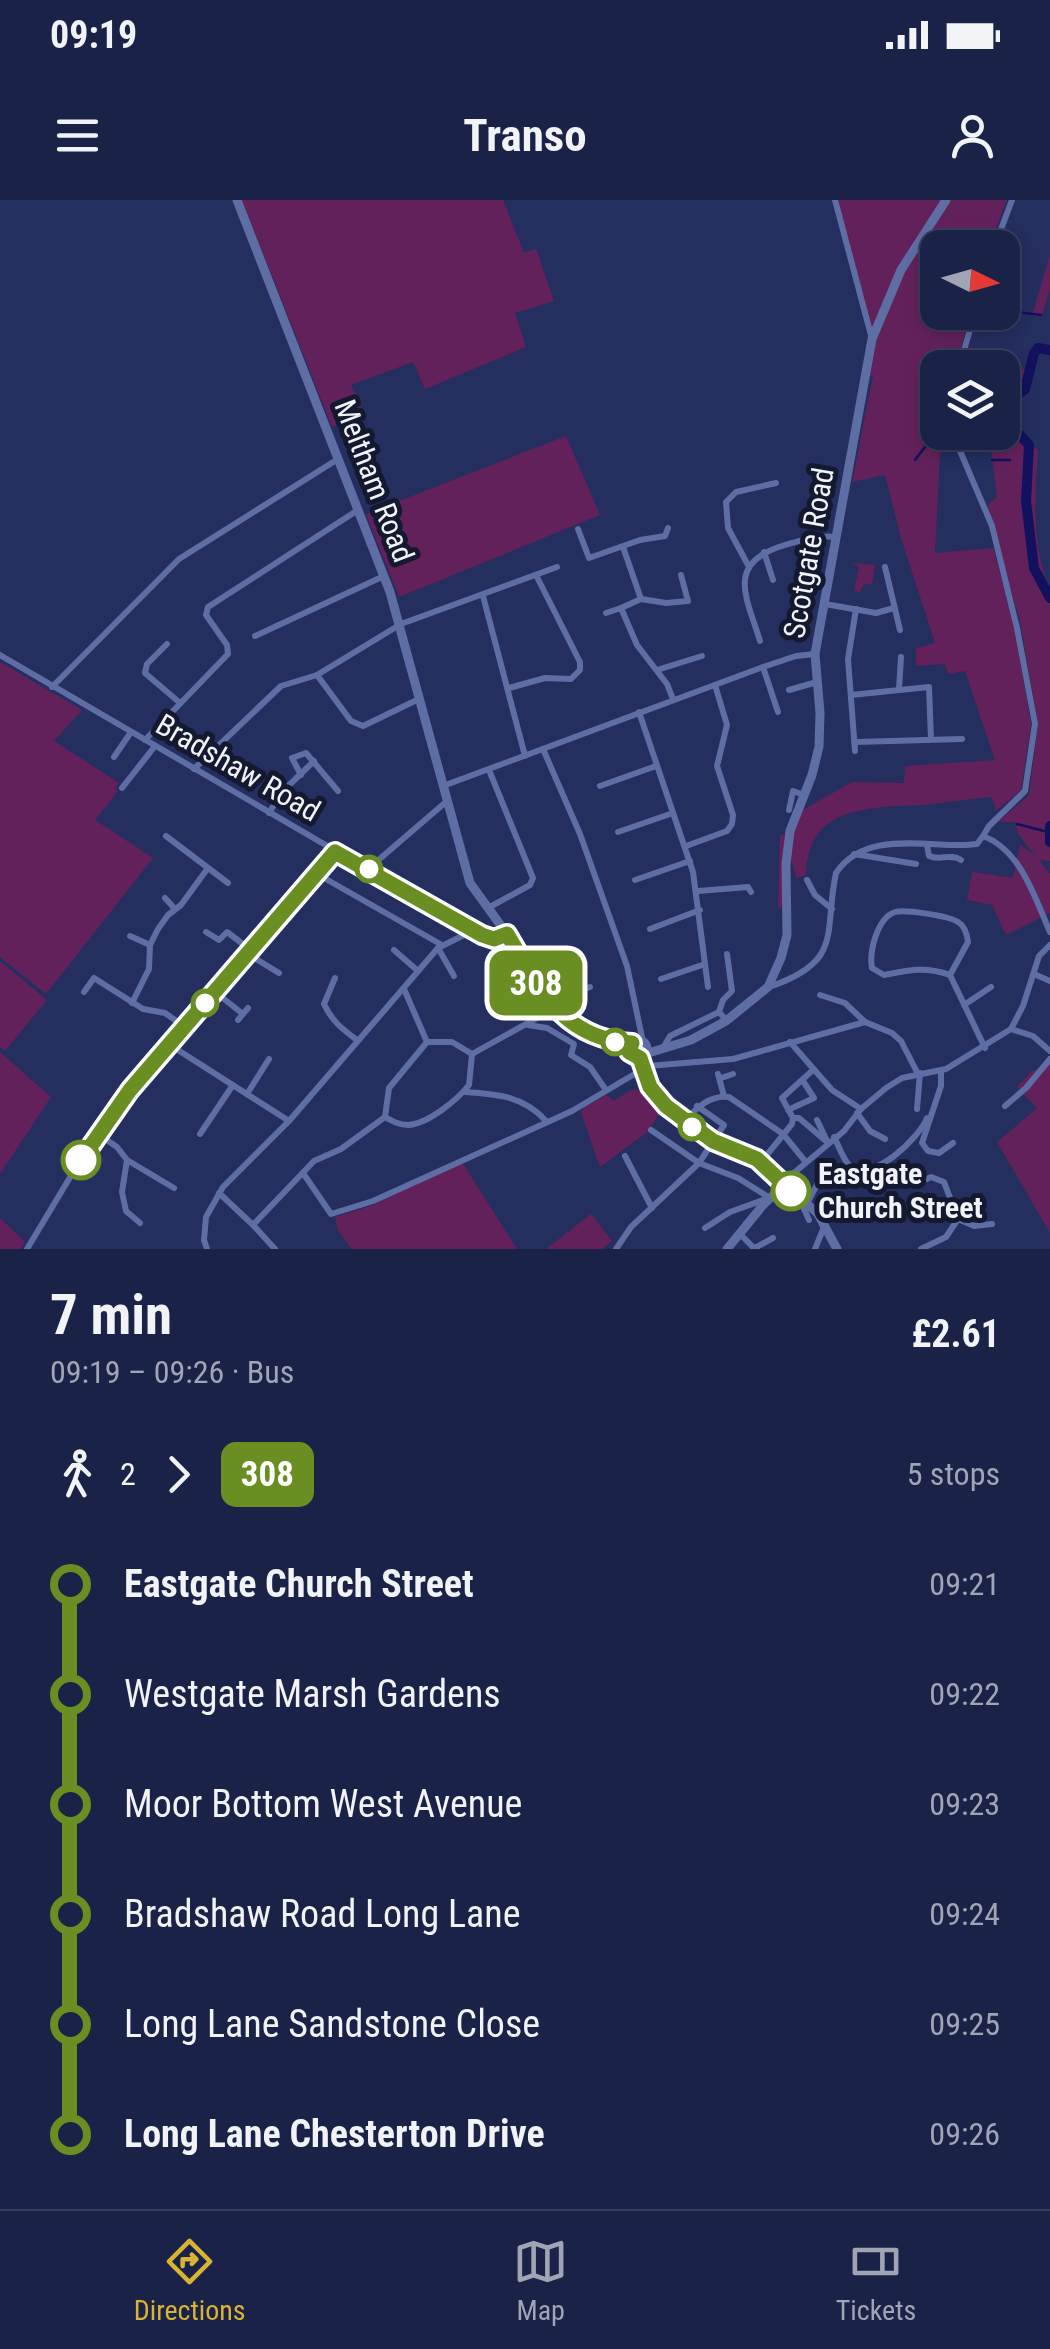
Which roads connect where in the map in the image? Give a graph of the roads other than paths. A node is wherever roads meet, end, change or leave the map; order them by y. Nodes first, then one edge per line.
1 (237, 200) edge
2 (835, 200) edge
3 (946, 200) edge
4 (1012, 200) edge
5 (1001, 230) edge
6 (872, 339) junction
7 (960, 450) edge
8 (339, 458) junction
9 (776, 482) dead end
10 (358, 510) junction
11 (668, 528) dead end
12 (578, 529) dead end
13 (836, 538) junction
14 (623, 547) junction
15 (764, 552) junction
16 (748, 565) junction
17 (557, 567) dead end
18 (885, 567) dead end
19 (536, 575) junction
20 (681, 575) dead end
21 (384, 576) junction
22 (773, 580) dead end
23 (889, 585) junction
24 (878, 588) dead end
25 (483, 596) junction
26 (640, 599) junction
27 (825, 604) junction
28 (621, 608) junction
29 (894, 608) junction
30 (856, 609) junction
31 (606, 613) dead end
32 (401, 624) junction
33 (900, 630) dead end
34 (255, 636) dead end
35 (760, 642) dead end
36 (168, 644) dead end
37 (815, 654) junction
38 (0, 655) edge
39 (702, 656) dead end
40 (901, 658) dead end
41 (763, 667) junction
42 (657, 670) junction
43 (317, 675) junction
44 (817, 682) junction
45 (715, 685) junction
46 (52, 687) junction
47 (509, 688) junction
48 (899, 689) junction
49 (789, 690) dead end
50 (851, 695) junction
51 (419, 699) junction
52 (673, 699) junction
53 (180, 703) junction
54 (639, 712) junction
55 (778, 712) dead end
56 (131, 732) junction
57 (931, 739) junction
58 (962, 739) dead end
59 (145, 740) junction
60 (155, 746) junction
61 (543, 749) junction
62 (525, 756) junction
63 (114, 757) dead end
64 (314, 762) junction
65 (656, 766) junction
66 (194, 769) junction
67 (489, 770) junction
68 (300, 774) junction
69 (443, 786) junction
70 (600, 786) dead end
71 (122, 788) dead end
72 (338, 791) dead end
73 (804, 795) junction
74 (447, 801) junction
75 (789, 810) dead end
76 (673, 812) junction
77 (269, 813) junction
78 (618, 832) dead end
79 (166, 836) dead end
80 (983, 836) junction
81 (928, 845) junction
82 (686, 846) junction
83 (335, 852) junction
84 (854, 854) junction
85 (690, 860) junction
86 (960, 860) dead end
87 (916, 864) dead end
88 (208, 868) junction
89 (368, 869) junction
90 (317, 874) junction
91 (750, 876) dead end
92 (635, 880) dead end
93 (807, 880) dead end
94 (228, 883) dead end
95 (698, 892) junction
96 (166, 898) dead end
97 (488, 908) junction
98 (175, 909) junction
99 (832, 909) junction
100 (700, 910) junction
101 (650, 929) dead end
102 (473, 931) junction
103 (206, 932) dead end
104 (1050, 932) edge
105 (507, 934) junction
106 (130, 936) dead end
107 (150, 945) junction
108 (440, 946) junction
109 (1050, 946) edge
110 (394, 950) dead end
111 (250, 952) junction
112 (726, 954) dead end
113 (583, 960) dead end
114 (705, 964) junction
115 (418, 971) junction
116 (279, 974) dead end
117 (1034, 974) junction
118 (454, 976) dead end
119 (950, 976) junction
120 (334, 978) dead end
121 (661, 980) dead end
122 (1050, 981) edge
123 (570, 983) dead end
124 (537, 984) junction
125 (590, 987) dead end
126 (768, 987) junction
127 (992, 987) dead end
128 (708, 988) dead end
129 (404, 989) junction
130 (84, 992) dead end
131 (215, 992) junction
132 (574, 994) junction
133 (820, 995) dead end
134 (132, 1002) junction
135 (964, 1005) junction
136 (551, 1008) junction
137 (243, 1014) dead end
138 (723, 1016) junction
139 (867, 1022) junction
140 (527, 1025) junction
141 (185, 1027) junction
142 (547, 1028) junction
143 (1011, 1029) junction
144 (357, 1040) junction
145 (427, 1042) junction
146 (790, 1042) junction
147 (170, 1044) junction
148 (985, 1048) junction
149 (1050, 1050) edge
150 (639, 1051) junction
151 (472, 1054) junction
152 (269, 1059) dead end
153 (1050, 1059) edge
154 (812, 1070) junction
155 (941, 1072) junction
156 (919, 1073) junction
157 (733, 1074) dead end
158 (802, 1081) junction
159 (233, 1085) junction
160 (606, 1090) junction
161 (464, 1092) junction
162 (247, 1094) junction
163 (724, 1096) junction
164 (697, 1106) junction
165 (1004, 1106) dead end
166 (918, 1109) dead end
167 (788, 1110) junction
168 (859, 1111) junction
169 (385, 1118) junction
170 (792, 1118) junction
171 (927, 1118) dead end
172 (818, 1120) dead end
173 (289, 1121) junction
174 (546, 1121) junction
175 (685, 1122) junction
176 (651, 1130) dead end
177 (98, 1134) junction
178 (200, 1134) dead end
179 (783, 1134) junction
180 (831, 1139) junction
181 (884, 1139) dead end
182 (713, 1141) junction
183 (954, 1142) dead end
184 (625, 1156) dead end
185 (127, 1160) junction
186 (805, 1161) junction
187 (761, 1162) junction
188 (699, 1163) junction
189 (827, 1166) dead end
190 (303, 1173) junction
191 (783, 1184) junction
192 (914, 1186) dead end
193 (174, 1188) dead end
194 (220, 1193) junction
195 (770, 1198) junction
196 (804, 1201) junction
197 (652, 1208) junction
198 (958, 1218) junction
199 (809, 1220) dead end
200 (140, 1223) dead end
201 (824, 1224) junction
202 (992, 1224) dead end
203 (253, 1225) junction
204 (705, 1228) dead end
205 (740, 1234) junction
206 (773, 1238) dead end
207 (27, 1249) edge
208 (207, 1249) edge
209 (275, 1249) edge
210 (616, 1249) edge
211 (727, 1249) edge
212 (754, 1249) edge
213 (815, 1249) edge
214 (837, 1249) edge
215 (922, 1249) edge

1 - 8 street, Meltham Road
2 - 6 street
3 - 6 street, Scotgate Road
4 - 5 street
6 - 13 street, Scotgate Road
7 - 80 street
8 - 10 street, Meltham Road
8 - 46 street
9 - 16 street
10 - 21 street, Meltham Road
10 - 53 street
11 - 14 street
12 - 14 street
13 - 15 street
13 - 27 street, Scotgate Road
14 - 26 street
15 - 16 street
15 - 22 street
16 - 35 street
17 - 19 street
18 - 23 street
19 - 25 street
19 - 47 street
20 - 26 street
21 - 32 street, Meltham Road
21 - 34 street
23 - 24 street
23 - 29 street
25 - 32 street
25 - 47 street
26 - 28 street
27 - 30 street
27 - 37 street, Scotgate Road
28 - 31 street
28 - 42 street
29 - 30 street
29 - 33 street
30 - 50 street
32 - 43 street
32 - 51 street, Meltham Road
36 - 53 street
37 - 41 street
37 - 44 street, Scotgate Road
38 - 46 street, Bradshaw Road
39 - 42 street
40 - 48 street
41 - 45 street
41 - 55 street
42 - 52 street
43 - 51 street
43 - 66 street
44 - 49 street
44 - 73 street, Scotgate Road
45 - 52 street
45 - 82 street
46 - 56 street, Bradshaw Road
47 - 62 street
48 - 50 street
48 - 57 street
50 - 57 street
51 - 69 street, Meltham Road
52 - 54 street
53 - 59 street
54 - 61 street
54 - 65 street
56 - 59 street, Bradshaw Road
56 - 63 street
57 - 58 street
59 - 60 street, Bradshaw Road
60 - 66 street, Bradshaw Road
60 - 71 street
61 - 62 street
61 - 150 street
62 - 67 street
64 - 68 street
64 - 68 street
64 - 72 street
65 - 70 street
65 - 76 street
66 - 77 street, Bradshaw Road
67 - 69 street
67 - 97 street
68 - 77 street
69 - 74 street, Meltham Road
73 - 75 street
73 - 126 street, Scotgate Road
74 - 89 street
74 - 97 street, Meltham Road
76 - 78 street
76 - 82 street
77 - 83 street, Bradshaw Road
79 - 88 street
80 - 81 street
80 - 104 street
81 - 84 street
81 - 86 street
82 - 85 street
83 - 89 street, Bradshaw Road
83 - 90 street
84 - 87 street
84 - 99 street
85 - 92 street
85 - 95 street
88 - 94 street
88 - 98 street
89 - 102 street, Bradshaw Road
90 - 108 street
90 - 111 street
91 - 95 street
93 - 99 street
95 - 100 street
96 - 98 street
97 - 105 street, Meltham Road
98 - 107 street
99 - 126 street
100 - 101 street
100 - 114 street
102 - 105 street, Bradshaw Road
102 - 108 street
103 - 111 street
105 - 124 street, Meltham Road
106 - 107 street
107 - 134 street
108 - 115 street
108 - 118 street
109 - 117 street
110 - 115 street
111 - 116 street
111 - 131 street
112 - 138 street
113 - 124 street
114 - 121 street
114 - 128 street
115 - 129 street
117 - 122 street
117 - 143 street
119 - 119 street
119 - 135 street
120 - 144 street
123 - 132 street
124 - 136 street, Meltham Road
125 - 132 street
126 - 138 street
127 - 135 street
129 - 144 street
129 - 145 street
130 - 134 street
131 - 137 street
131 - 141 street
132 - 136 street
133 - 139 street
134 - 141 street
135 - 148 street
136 - 140 street
136 - 142 street
136 - 150 street
138 - 150 street
139 - 146 street
139 - 156 street
140 - 142 street
140 - 151 street
141 - 147 street
142 - 160 street
143 - 148 street
143 - 149 street
144 - 173 street
145 - 151 street
145 - 169 street
146 - 150 street
146 - 154 street
147 - 159 street
147 - 177 street
148 - 155 street
150 - 160 street
150 - 175 street
151 - 161 street
152 - 162 street
153 - 165 street
154 - 158 street
154 - 168 street
155 - 156 street
155 - 183 street
156 - 166 street
156 - 168 street
157 - 163 street
158 - 167 street
158 - 167 street
159 - 162 street
159 - 178 street
160 - 174 street
161 - 169 street
161 - 174 street
162 - 173 street
163 - 164 street
163 - 179 street
164 - 175 street
164 - 182 street
167 - 170 street
168 - 180 street
168 - 181 street
169 - 190 street
170 - 179 street
170 - 180 street
171 - 180 street
172 - 180 street
173 - 194 street
174 - 190 street
175 - 182 street
176 - 188 street
177 - 185 street
177 - 207 street
179 - 186 street
179 - 187 street
180 - 186 street
182 - 187 street
182 - 188 street
184 - 197 street
185 - 193 street
185 - 200 street
186 - 191 street
187 - 191 street
188 - 195 street
188 - 197 street
189 - 196 street
190 - 203 street
191 - 195 street
191 - 196 street
192 - 198 street
194 - 203 street
194 - 208 street
195 - 204 street
195 - 205 street
196 - 199 street
196 - 201 street
197 - 210 street
198 - 202 street
198 - 215 street
201 - 213 street
201 - 214 street
203 - 209 street
205 - 211 street
205 - 212 street
206 - 212 street

